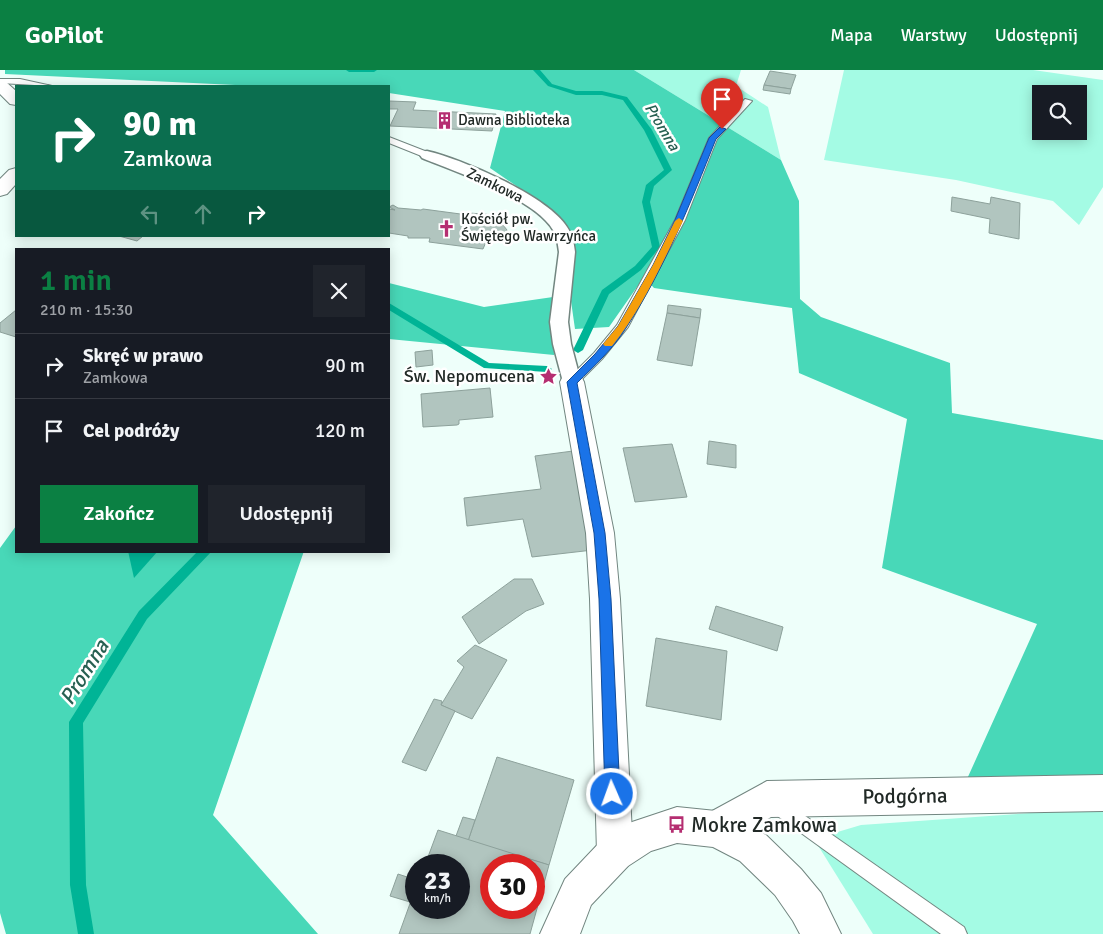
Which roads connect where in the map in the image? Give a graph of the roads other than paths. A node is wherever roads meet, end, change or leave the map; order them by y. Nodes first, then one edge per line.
1 (0, 81) edge
2 (0, 85) edge
3 (42, 85) edge
4 (15, 99) edge
5 (748, 101) dead end
6 (390, 140) edge
7 (428, 155) joint
8 (15, 175) edge
9 (0, 190) edge
10 (572, 382) junction
11 (1103, 793) edge
12 (767, 798) junction
13 (716, 829) junction
14 (615, 853) junction
15 (560, 934) edge
16 (821, 934) edge
17 (957, 934) edge

1 - 3 lane
2 - 4 street
5 - 10 lane
6 - 7 lane, Zamkowa
7 - 10 street, Zamkowa
8 - 9 street
10 - 14 street, Zamkowa
11 - 12 street, Podgórna
12 - 13 street
12 - 17 lane
13 - 14 street
13 - 16 street
14 - 15 street

